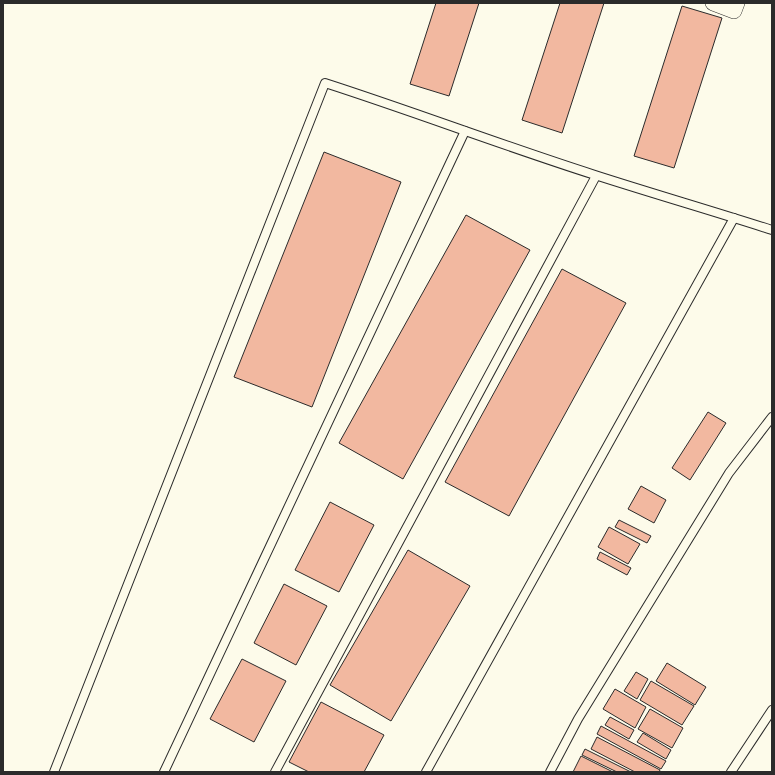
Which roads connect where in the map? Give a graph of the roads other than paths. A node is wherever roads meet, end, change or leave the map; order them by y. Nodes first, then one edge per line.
1 (713, 3) edge
2 (737, 3) edge
3 (465, 131) junction
4 (596, 176) junction
5 (734, 218) junction
6 (772, 230) edge
7 (772, 417) edge
8 (772, 710) edge
9 (54, 772) edge
10 (164, 772) edge
11 (275, 772) edge
12 (426, 772) edge
13 (550, 772) edge
14 (731, 772) edge

1 - 2 street
3 - 4 lane
3 - 9 lane
3 - 10 lane
4 - 5 lane
4 - 11 lane
5 - 6 lane
5 - 12 lane
7 - 13 lane
8 - 14 lane

